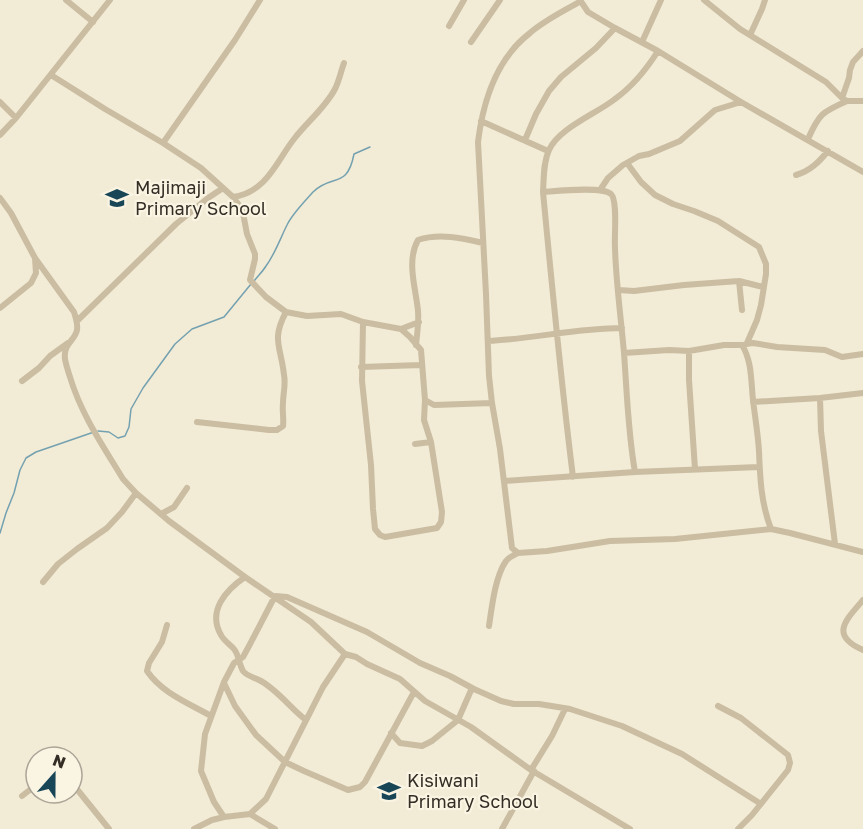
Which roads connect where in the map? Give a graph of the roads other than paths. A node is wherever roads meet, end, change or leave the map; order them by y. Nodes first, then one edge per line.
1 (66, 0) edge
2 (110, 0) edge
3 (260, 0) edge
4 (464, 0) edge
5 (500, 0) edge
6 (661, 0) edge
7 (704, 0) edge
8 (765, 0) edge
9 (581, 1) edge
10 (93, 22) junction
11 (449, 26) dead end
12 (615, 28) junction
13 (750, 35) junction
14 (471, 42) dead end
15 (642, 42) junction
16 (658, 51) junction
17 (863, 51) edge
18 (344, 63) dead end
19 (51, 75) junction
20 (845, 99) junction
21 (863, 101) edge
22 (0, 102) edge
23 (741, 102) junction
24 (16, 118) junction
25 (481, 121) junction
26 (0, 135) edge
27 (808, 139) junction
28 (525, 140) junction
29 (163, 143) junction
30 (548, 151) junction
31 (828, 151) junction
32 (627, 163) junction
33 (863, 172) edge
34 (796, 175) dead end
35 (224, 188) junction
36 (600, 190) junction
37 (543, 192) junction
38 (233, 197) junction
39 (0, 198) edge
40 (483, 243) junction
41 (35, 258) junction
42 (739, 281) junction
43 (763, 287) junction
44 (618, 290) junction
45 (0, 308) edge
46 (742, 310) dead end
47 (286, 312) junction
48 (77, 321) junction
49 (363, 322) junction
50 (419, 322) junction
51 (622, 328) junction
52 (401, 329) junction
53 (558, 334) junction
54 (488, 341) junction
55 (68, 343) junction
56 (744, 344) junction
57 (416, 345) junction
58 (689, 351) junction
59 (624, 353) junction
60 (863, 354) edge
61 (421, 365) junction
62 (362, 367) junction
63 (22, 381) dead end
64 (863, 393) edge
65 (820, 398) junction
66 (425, 400) junction
67 (753, 402) junction
68 (492, 403) junction
69 (434, 405) junction
70 (424, 420) junction
71 (197, 422) dead end
72 (431, 442) junction
73 (415, 444) dead end
74 (759, 467) junction
75 (695, 469) junction
76 (635, 472) junction
77 (573, 477) junction
78 (504, 481) junction
79 (188, 488) dead end
80 (136, 493) junction
81 (161, 514) junction
82 (771, 529) junction
83 (835, 544) junction
84 (863, 552) edge
85 (518, 553) junction
86 (245, 577) junction
87 (43, 582) dead end
88 (274, 596) junction
89 (863, 600) edge
90 (167, 626) dead end
91 (489, 626) dead end
92 (863, 650) edge
93 (345, 654) junction
94 (239, 659) junction
95 (224, 682) junction
96 (472, 688) junction
97 (414, 692) junction
98 (718, 706) dead end
99 (565, 708) junction
100 (211, 716) junction
101 (306, 720) junction
102 (458, 720) junction
103 (391, 733) junction
104 (285, 762) junction
105 (533, 770) junction
106 (24, 794) edge
107 (21, 796) dead end
108 (84, 798) edge
109 (761, 804) junction
110 (249, 814) junction
111 (224, 817) junction
112 (109, 829) edge
113 (194, 829) edge
114 (275, 829) edge
115 (501, 829) edge
116 (630, 829) edge
117 (738, 829) edge

1 - 10 street
2 - 10 street
3 - 29 street
4 - 11 street
5 - 14 street
6 - 15 street
7 - 13 street
8 - 13 street
9 - 12 street
9 - 25 street
10 - 19 street
12 - 15 street
12 - 28 street
13 - 20 street
15 - 16 street
16 - 23 street
16 - 30 street
17 - 20 street
18 - 38 street
19 - 24 street
19 - 29 street
20 - 21 street
20 - 27 street
22 - 24 street
23 - 27 street
23 - 32 street
24 - 26 street
25 - 28 street
25 - 40 street
27 - 31 street
28 - 30 street
29 - 35 street
30 - 37 street
31 - 33 street
31 - 34 street
32 - 36 street
32 - 43 street
35 - 38 street
35 - 48 street
36 - 37 street
36 - 44 street
37 - 53 street
38 - 47 street
39 - 41 street
40 - 50 street
40 - 54 street
41 - 45 street
41 - 48 street
42 - 43 street
42 - 44 street
42 - 46 street
43 - 56 street
44 - 51 street
47 - 49 street
47 - 71 street
48 - 55 street
49 - 52 street
49 - 62 street
50 - 52 street
50 - 57 street
51 - 53 street
51 - 59 street
52 - 57 street
53 - 54 street
53 - 77 street
54 - 68 street
55 - 63 street
55 - 80 street
56 - 58 street
56 - 60 street
56 - 67 street
57 - 61 street
58 - 59 street
58 - 75 street
59 - 76 street
61 - 62 street
61 - 66 street
62 - 72 street
64 - 65 street
65 - 67 street
65 - 83 street
66 - 69 street
66 - 70 street
67 - 74 street
68 - 69 street
68 - 78 street
69 - 70 street
70 - 72 street
72 - 73 street
74 - 75 street
74 - 82 street
75 - 76 street
76 - 77 street
77 - 78 street
78 - 85 street
79 - 81 street
80 - 81 street
80 - 87 street
81 - 86 street
82 - 83 street
82 - 85 street
83 - 84 street
85 - 91 street
86 - 88 street
86 - 94 street
88 - 93 street
88 - 94 street
88 - 96 street
89 - 92 street
90 - 100 street
93 - 97 street
93 - 101 street
94 - 95 street
94 - 101 street
95 - 100 street
95 - 104 street
96 - 99 street
96 - 102 street
97 - 102 street
97 - 103 street
98 - 109 street
99 - 105 street
99 - 109 street
100 - 111 street
101 - 104 street
102 - 103 street
102 - 105 street
103 - 104 street
104 - 110 street
105 - 115 street
105 - 116 street
106 - 107 street
108 - 112 street
109 - 117 street
110 - 111 street
110 - 114 street
111 - 113 street

